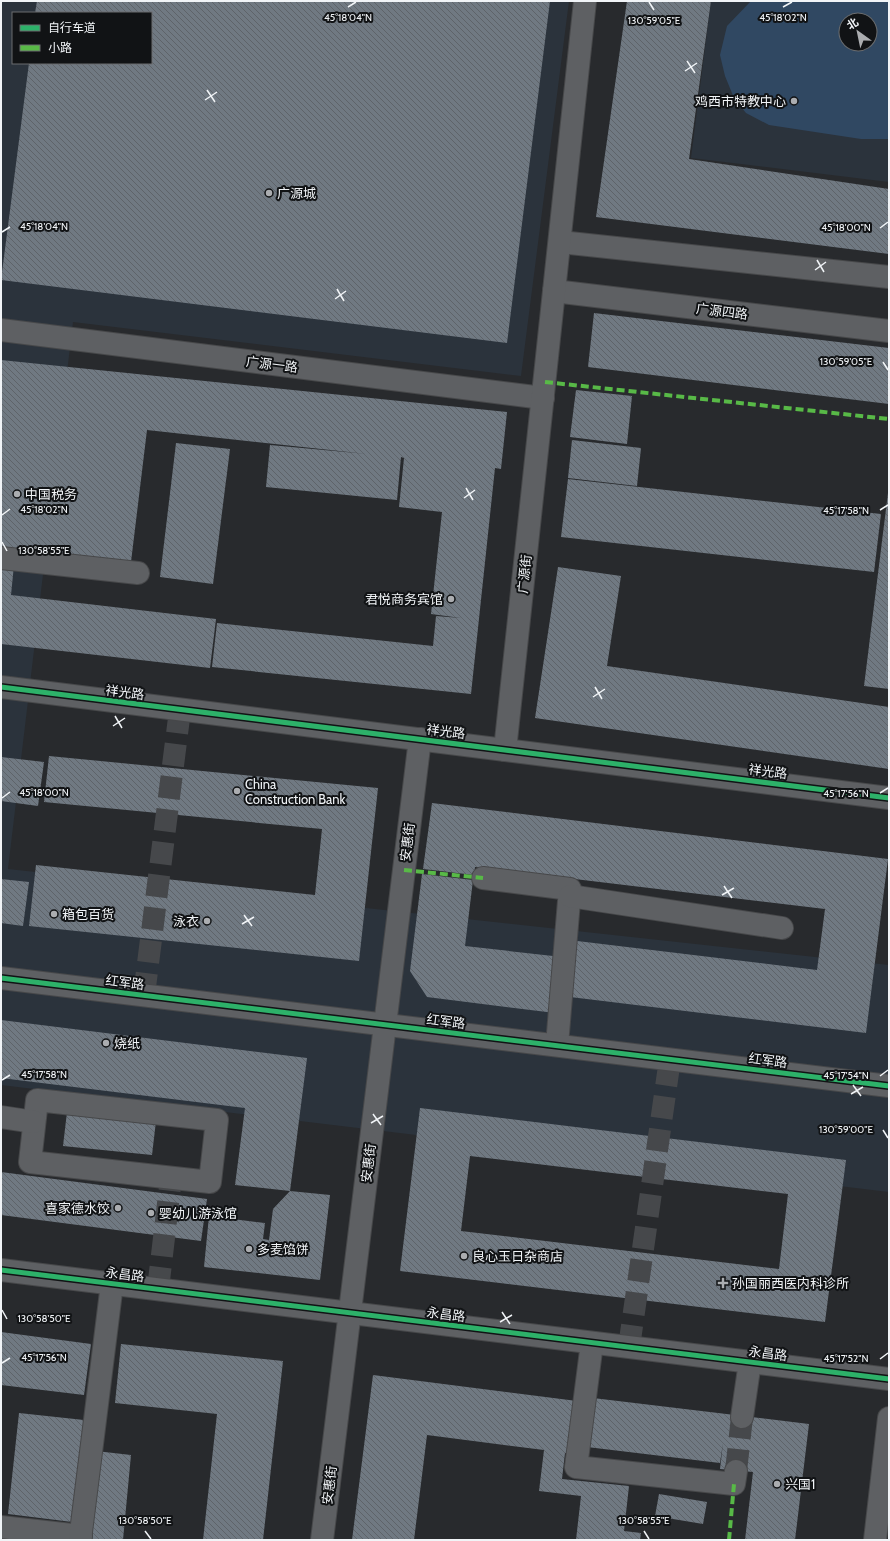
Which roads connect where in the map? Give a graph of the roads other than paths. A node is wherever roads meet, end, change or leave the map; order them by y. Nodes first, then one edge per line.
1 (585, 1) edge
2 (560, 242) junction
3 (889, 277) edge
4 (554, 291) junction
5 (1, 330) edge
6 (889, 331) edge
7 (543, 398) junction
8 (1, 558) edge
9 (138, 573) dead end
10 (1, 687) edge
11 (420, 739) junction
12 (505, 750) junction
13 (889, 798) edge
14 (483, 878) dead end
15 (570, 896) junction
16 (782, 928) dead end
17 (1, 978) edge
18 (385, 1024) junction
19 (557, 1045) junction
20 (889, 1086) edge
21 (1, 1117) edge
22 (34, 1122) junction
23 (1, 1270) edge
24 (112, 1284) junction
25 (350, 1313) junction
26 (592, 1343) junction
27 (750, 1362) junction
28 (889, 1379) edge
29 (742, 1417) tunnel mouth
30 (889, 1418) edge
31 (736, 1471) tunnel mouth
32 (1, 1527) edge
33 (81, 1538) edge
34 (322, 1540) edge
35 (875, 1540) edge

1 - 2 street, 广源街
2 - 3 street
2 - 4 street, 广源街
4 - 6 street, 广源四路
4 - 7 street, 广源街
5 - 7 street, 广源一路
7 - 12 street, 广源街
8 - 9 street
10 - 11 street, 祥光路
11 - 12 street, 祥光路
11 - 18 street, 安惠街
12 - 13 street, 祥光路
14 - 15 street
15 - 16 street
15 - 19 street
17 - 18 street, 红军路
18 - 19 street, 红军路
18 - 25 street, 安惠街
19 - 20 street, 红军路
21 - 22 street
22 - 22 street
23 - 24 street, 永昌路
24 - 25 street, 永昌路
24 - 33 street
25 - 26 street, 永昌路
25 - 34 street, 安惠街
26 - 27 street, 永昌路
26 - 31 street
27 - 28 street, 永昌路
27 - 29 street
30 - 35 street
32 - 33 street

